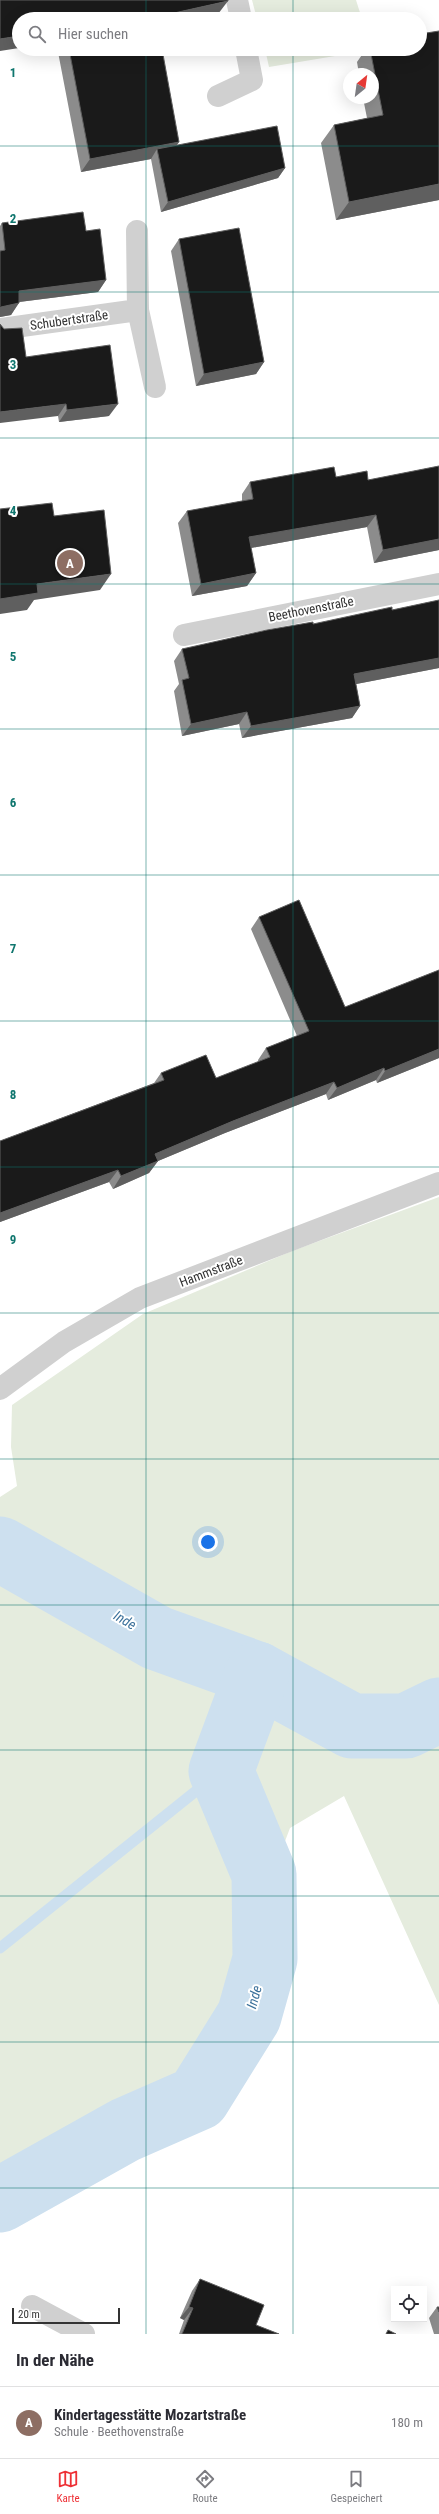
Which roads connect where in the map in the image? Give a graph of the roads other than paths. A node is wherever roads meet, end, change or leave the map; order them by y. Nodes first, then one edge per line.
1 (237, 0) edge
2 (240, 12) edge
3 (247, 56) edge
4 (218, 96) dead end
5 (137, 231) dead end
6 (138, 310) junction
7 (0, 329) edge
8 (155, 387) dead end
9 (439, 584) edge
10 (184, 634) dead end
11 (439, 1183) edge
12 (0, 1390) edge
13 (32, 2306) dead end
14 (84, 2334) edge

1 - 2 street
3 - 4 street
5 - 6 street
6 - 7 street, Schubertstraße
6 - 8 street
9 - 10 street, Beethovenstraße
11 - 12 street, Hammstraße
13 - 14 street

